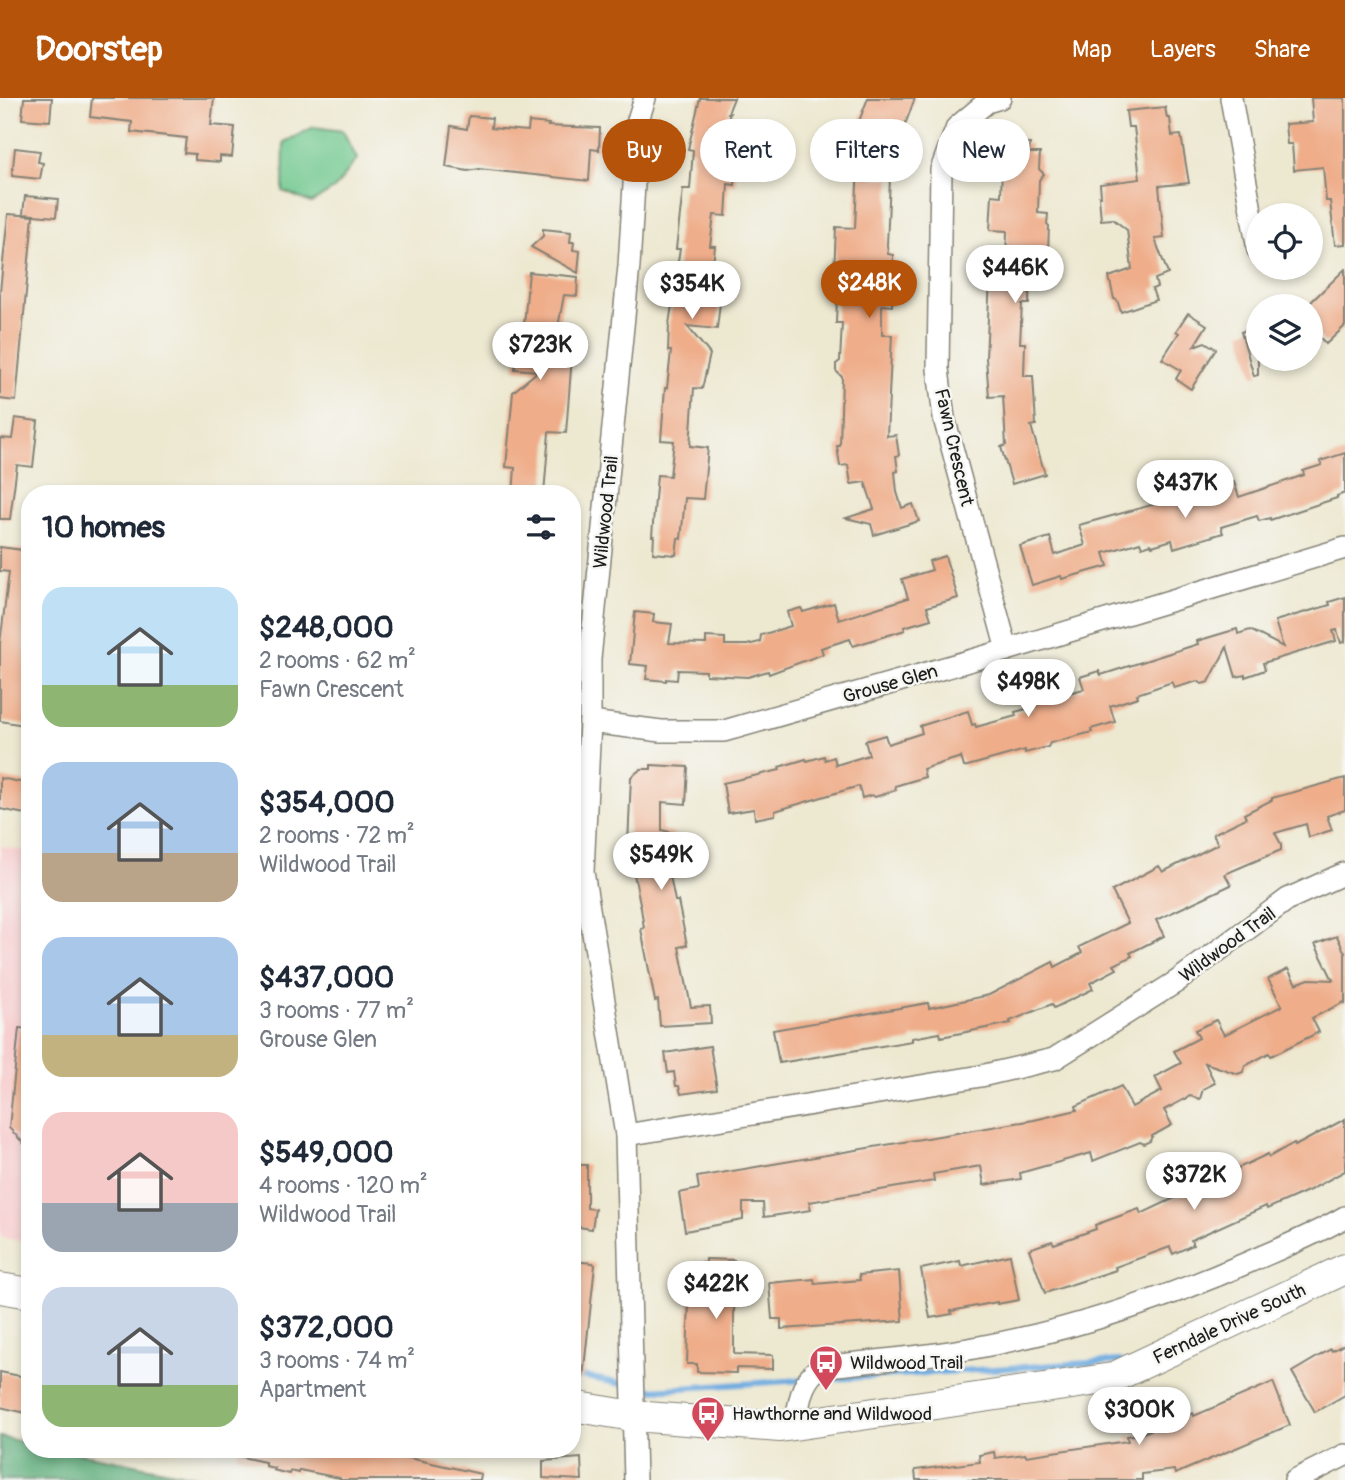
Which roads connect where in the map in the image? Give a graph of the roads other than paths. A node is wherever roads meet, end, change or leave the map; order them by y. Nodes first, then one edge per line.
1 (645, 98) edge
2 (1000, 98) edge
3 (1231, 98) edge
4 (1250, 203) edge
5 (1345, 548) edge
6 (1007, 650) junction
7 (590, 722) junction
8 (1345, 873) edge
9 (626, 1135) junction
10 (1345, 1217) edge
11 (1345, 1269) edge
12 (0, 1288) edge
13 (21, 1292) edge
14 (581, 1407) edge
15 (633, 1416) junction
16 (795, 1425) junction
17 (1345, 1455) edge
18 (635, 1480) edge
19 (1295, 1480) edge

1 - 7 street, Wildwood Trail
2 - 6 street, Fawn Crescent
3 - 4 street
5 - 6 street, Grouse Glen
6 - 7 street, Grouse Glen
7 - 9 street, Wildwood Trail
8 - 9 street, Wildwood Trail
9 - 15 street, Wildwood Trail
10 - 16 street
11 - 16 main road, Ferndale Drive South
12 - 13 main road
14 - 15 main road, Ferndale Drive South
15 - 16 main road, Ferndale Drive South
15 - 18 street, Wildwood Trail
17 - 19 street

